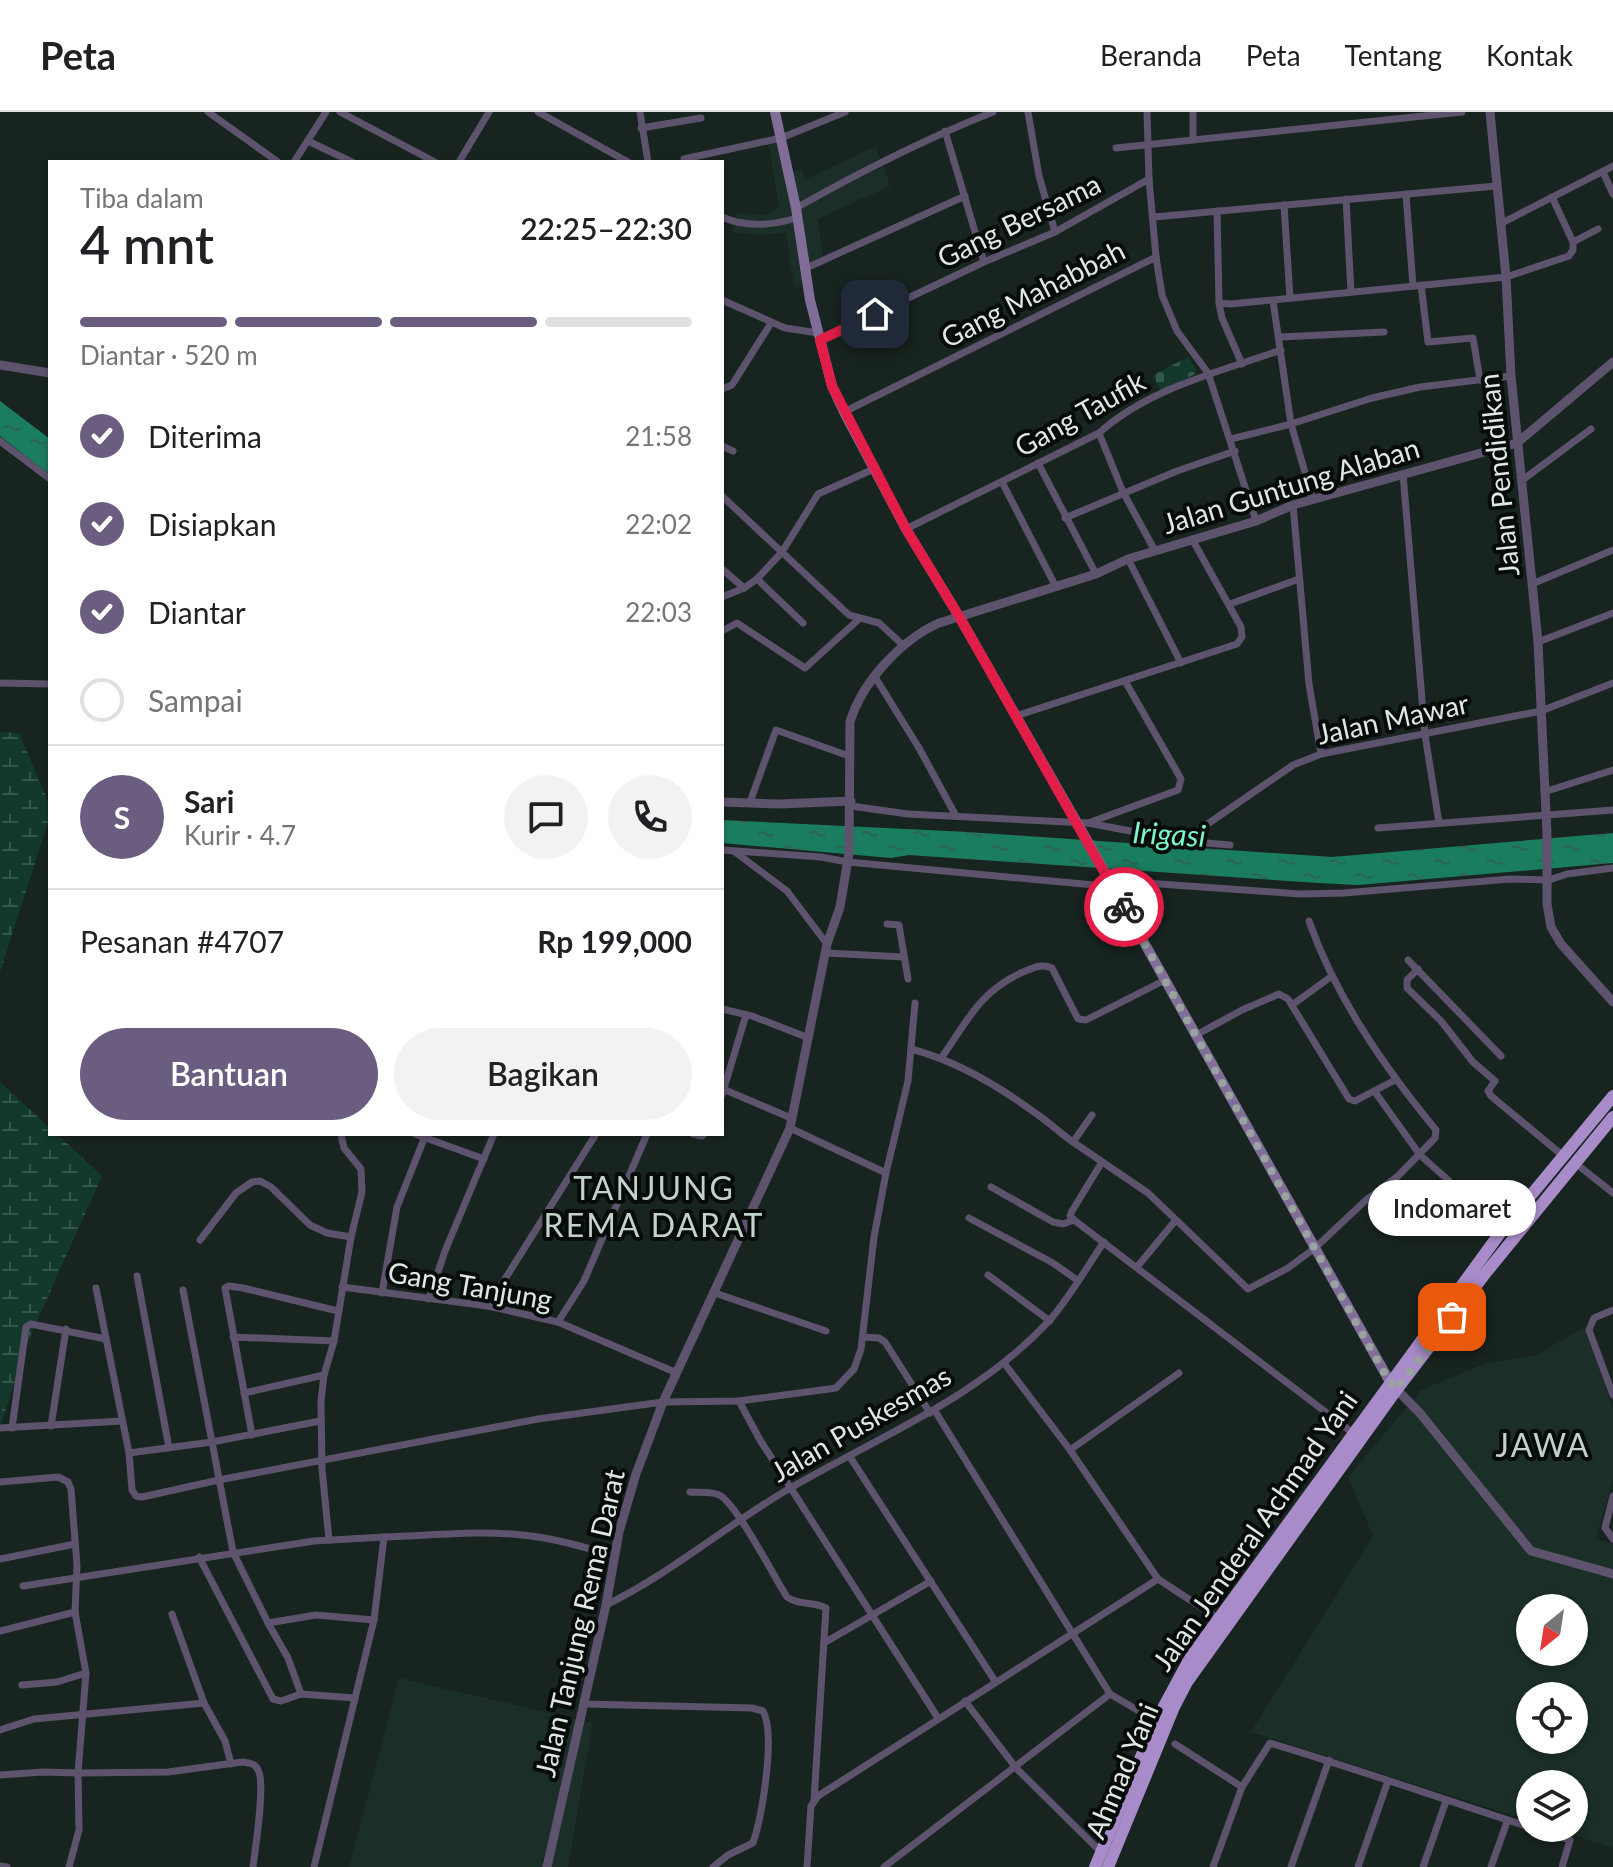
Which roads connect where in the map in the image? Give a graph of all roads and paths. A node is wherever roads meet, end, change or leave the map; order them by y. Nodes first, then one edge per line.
1 (208, 112) edge
2 (326, 112) edge
3 (340, 112) edge
4 (489, 112) edge
5 (538, 112) edge
6 (640, 112) edge
7 (775, 112) edge
8 (845, 112) edge
9 (993, 112) edge
10 (1028, 112) edge
11 (1147, 112) edge
12 (1193, 112) edge
13 (1462, 112) edge
14 (1490, 112) edge
15 (701, 118) dead end
16 (641, 128) junction
17 (945, 131) junction
18 (781, 138) junction
19 (1193, 140) junction
20 (308, 141) junction
21 (1148, 145) junction
22 (1116, 148) dead end
23 (684, 159) dead end
24 (275, 160) edge
25 (295, 160) edge
26 (348, 160) edge
27 (431, 160) edge
28 (460, 160) edge
29 (624, 160) edge
30 (648, 160) edge
31 (1613, 166) edge
32 (1603, 172) junction
33 (1149, 179) junction
34 (1496, 186) junction
35 (1406, 194) junction
36 (1613, 194) edge
37 (965, 196) junction
38 (1552, 197) junction
39 (1346, 199) junction
40 (1284, 205) junction
41 (1217, 211) junction
42 (796, 213) junction
43 (1154, 217) junction
44 (724, 218) edge
45 (1500, 224) junction
46 (1598, 229) dead end
47 (1055, 232) junction
48 (1573, 242) junction
49 (1156, 257) junction
50 (984, 262) junction
51 (804, 269) junction
52 (1506, 277) junction
53 (1417, 286) junction
54 (1351, 292) junction
55 (1290, 298) junction
56 (724, 301) edge
57 (1273, 301) junction
58 (1219, 303) junction
59 (771, 323) junction
60 (1384, 332) dead end
61 (819, 336) junction
62 (1280, 337) junction
63 (1281, 350) junction
64 (1613, 362) edge
65 (1242, 364) junction
66 (0, 365) edge
67 (48, 373) edge
68 (1208, 373) junction
69 (1511, 376) junction
70 (1480, 380) junction
71 (724, 388) edge
72 (844, 412) junction
73 (1291, 424) junction
74 (1591, 429) dead end
75 (1099, 433) junction
76 (1231, 439) junction
77 (0, 441) edge
78 (1517, 443) junction
79 (724, 447) edge
80 (733, 451) dead end
81 (1235, 451) junction
82 (1038, 463) junction
83 (876, 468) junction
84 (1403, 474) junction
85 (48, 477) edge
86 (1521, 481) junction
87 (1002, 482) junction
88 (1123, 492) junction
89 (724, 498) edge
90 (1313, 500) junction
91 (1293, 505) junction
92 (1065, 518) junction
93 (1256, 521) junction
94 (906, 529) junction
95 (1192, 539) junction
96 (1613, 550) edge
97 (1155, 551) junction
98 (782, 552) junction
99 (1128, 559) junction
100 (724, 571) edge
101 (1096, 574) junction
102 (757, 579) junction
103 (1299, 579) junction
104 (1532, 584) junction
105 (1056, 587) junction
106 (744, 588) junction
107 (724, 596) edge
108 (1230, 604) junction
109 (1613, 613) edge
110 (960, 618) junction
111 (859, 619) junction
112 (803, 623) dead end
113 (724, 630) edge
114 (1538, 642) junction
115 (904, 646) junction
116 (1181, 663) junction
117 (875, 677) junction
118 (1125, 681) junction
119 (0, 683) edge
120 (1613, 683) edge
121 (48, 684) edge
122 (1541, 711) junction
123 (1016, 716) junction
124 (1425, 735) junction
125 (1321, 754) junction
126 (849, 756) junction
127 (1613, 770) edge
128 (1544, 792) junction
129 (724, 802) edge
130 (750, 802) junction
131 (851, 806) junction
132 (1613, 810) edge
133 (956, 816) junction
134 (1545, 816) junction
135 (1082, 823) junction
136 (1439, 823) junction
137 (1378, 828) dead end
138 (1183, 841) junction
139 (1230, 845) dead end
140 (724, 850) edge
141 (733, 850) junction
142 (848, 858) junction
143 (1613, 868) edge
144 (1548, 876) junction
145 (1112, 884) junction
146 (1309, 921) dead end
147 (887, 924) dead end
148 (826, 948) junction
149 (904, 957) junction
150 (1408, 960) dead end
151 (1418, 969) junction
152 (1332, 976) junction
153 (908, 979) dead end
154 (1165, 980) junction
155 (1613, 1002) edge
156 (915, 1003) dead end
157 (1292, 1005) junction
158 (724, 1010) edge
159 (746, 1015) junction
160 (1196, 1035) junction
161 (809, 1038) junction
162 (911, 1049) junction
163 (1501, 1056) dead end
164 (942, 1057) junction
165 (1395, 1080) junction
166 (724, 1088) edge
167 (724, 1091) edge
168 (1375, 1092) junction
169 (1613, 1096) edge
170 (1092, 1115) dead end
171 (1613, 1117) edge
172 (791, 1123) junction
173 (341, 1136) edge
174 (425, 1136) edge
175 (493, 1136) edge
176 (595, 1136) edge
177 (646, 1136) edge
178 (1073, 1142) junction
179 (1420, 1155) junction
180 (1562, 1155) junction
181 (484, 1159) junction
182 (1102, 1162) junction
183 (1574, 1162) junction
184 (886, 1173) junction
185 (991, 1187) dead end
186 (1613, 1193) edge
187 (969, 1218) dead end
188 (1074, 1220) junction
189 (1175, 1221) junction
190 (1503, 1229) junction
191 (351, 1237) junction
192 (200, 1240) dead end
193 (1104, 1242) junction
194 (1315, 1248) junction
195 (1137, 1267) junction
196 (988, 1275) dead end
197 (137, 1276) dead end
198 (1077, 1280) junction
199 (342, 1287) junction
200 (96, 1288) dead end
201 (183, 1290) dead end
202 (382, 1293) junction
203 (715, 1293) junction
204 (429, 1299) junction
205 (488, 1306) junction
206 (1613, 1310) edge
207 (338, 1311) junction
208 (1050, 1321) junction
209 (558, 1322) junction
210 (66, 1329) junction
211 (826, 1331) dead end
212 (233, 1337) junction
213 (863, 1337) junction
214 (106, 1339) junction
215 (334, 1341) junction
216 (1004, 1363) junction
217 (677, 1373) junction
218 (1179, 1373) dead end
219 (324, 1375) junction
220 (1394, 1386) junction
221 (244, 1393) junction
222 (1613, 1395) edge
223 (739, 1401) junction
224 (663, 1402) junction
225 (933, 1412) junction
226 (122, 1421) junction
227 (320, 1421) junction
228 (51, 1426) junction
229 (0, 1428) edge
230 (12, 1428) junction
231 (1353, 1433) junction
232 (252, 1435) junction
233 (212, 1442) junction
234 (169, 1448) junction
235 (1070, 1450) junction
236 (129, 1453) junction
237 (850, 1457) junction
238 (322, 1462) junction
239 (219, 1480) junction
240 (0, 1482) edge
241 (791, 1488) junction
242 (690, 1492) dead end
243 (1613, 1496) edge
244 (741, 1521) junction
245 (384, 1537) junction
246 (1613, 1539) edge
247 (329, 1540) junction
248 (75, 1544) junction
249 (233, 1552) junction
250 (614, 1556) junction
251 (199, 1557) junction
252 (0, 1559) edge
253 (1613, 1574) edge
254 (76, 1578) junction
255 (1158, 1579) junction
256 (931, 1581) junction
257 (23, 1586) dead end
258 (606, 1605) junction
259 (75, 1612) junction
260 (172, 1614) dead end
261 (873, 1616) junction
262 (1219, 1619) junction
263 (374, 1620) junction
264 (268, 1623) junction
265 (0, 1631) edge
266 (1072, 1632) junction
267 (824, 1643) junction
268 (86, 1673) junction
269 (995, 1681) junction
270 (22, 1685) dead end
271 (301, 1694) junction
272 (1110, 1694) junction
273 (355, 1698) junction
274 (965, 1701) junction
275 (204, 1703) junction
276 (584, 1704) junction
277 (81, 1715) junction
278 (938, 1718) junction
279 (1156, 1721) junction
280 (0, 1730) edge
281 (1175, 1744) dead end
282 (1329, 1760) junction
283 (231, 1764) junction
284 (1016, 1768) junction
285 (78, 1773) junction
286 (0, 1775) edge
287 (1139, 1775) junction
288 (1388, 1781) junction
289 (1242, 1787) junction
290 (814, 1801) junction
291 (1446, 1801) junction
292 (1507, 1822) junction
293 (1101, 1852) junction
294 (0, 1866) edge
295 (1110, 1866) edge
296 (7, 1867) edge
297 (69, 1867) edge
298 (253, 1867) edge
299 (314, 1867) edge
300 (547, 1867) edge
301 (713, 1867) edge
302 (807, 1867) edge
303 (884, 1867) edge
304 (1095, 1867) edge
305 (1213, 1867) edge
306 (1291, 1867) edge
307 (1358, 1867) edge
308 (1423, 1867) edge
309 (1491, 1867) edge
310 (1562, 1867) edge

1 - 24 street
2 - 20 street
3 - 27 street
4 - 28 street
5 - 29 street
6 - 16 street
7 - 18 main road
8 - 18 street
9 - 17 street
10 - 47 street
11 - 21 street
12 - 19 street
13 - 19 street, Gang Bersama
14 - 34 street, Jalan Pendidikan
15 - 16 street
16 - 30 street
17 - 37 street
17 - 42 street
18 - 23 street
18 - 42 main road
19 - 21 street, Gang Bersama
20 - 25 street
20 - 26 street
21 - 22 street, Gang Bersama
21 - 33 street
31 - 32 street
32 - 36 street
32 - 38 street
33 - 43 street
33 - 47 street, Gang Bersama
34 - 35 street
34 - 45 street, Jalan Pendidikan
35 - 39 street
35 - 53 street
37 - 50 street
37 - 51 street
38 - 45 street
38 - 48 street
39 - 40 street
39 - 54 street
40 - 41 street
40 - 55 street
41 - 43 street
41 - 58 street
42 - 44 street
42 - 51 main road
43 - 49 street
45 - 52 street, Jalan Pendidikan
46 - 48 street
47 - 50 street, Gang Bersama
48 - 52 street
49 - 68 street
49 - 72 street, Gang Mahabbah
50 - 61 street, Gang Bersama
51 - 61 main road
52 - 53 street
52 - 69 street, Jalan Pendidikan
53 - 54 street
53 - 70 street
54 - 55 street
55 - 57 street
56 - 59 street
57 - 58 street
57 - 62 street
58 - 65 street
59 - 61 street
59 - 71 street
60 - 62 street
61 - 72 main road
62 - 63 street
63 - 65 street, Gang Taufik
63 - 73 street
64 - 78 street, Jalan Guntung Alaban
65 - 68 street, Gang Taufik
66 - 67 street
68 - 75 street, Gang Taufik
68 - 76 street
69 - 70 street
69 - 78 street, Jalan Pendidikan
70 - 73 street
72 - 83 main road
73 - 76 street
73 - 90 street
74 - 86 street
75 - 82 street, Gang Taufik
75 - 88 street
76 - 81 street
77 - 85 street
78 - 84 street, Jalan Guntung Alaban
78 - 86 street, Jalan Pendidikan
79 - 80 street
81 - 88 street
81 - 93 street
82 - 87 street, Gang Taufik
82 - 92 street
83 - 94 main road
83 - 98 street
84 - 90 street, Jalan Guntung Alaban
84 - 124 street
86 - 104 street, Jalan Pendidikan
87 - 94 street, Gang Taufik
87 - 105 street
88 - 92 street
88 - 97 street
89 - 98 street
90 - 91 street, Jalan Guntung Alaban
91 - 93 street, Jalan Guntung Alaban
91 - 103 street
92 - 101 street
93 - 95 street, Jalan Guntung Alaban
94 - 110 main road
95 - 97 street, Jalan Guntung Alaban
95 - 108 street
96 - 104 street
97 - 99 street, Jalan Guntung Alaban
98 - 102 street
98 - 111 street
99 - 101 street, Jalan Guntung Alaban
99 - 116 street
100 - 106 street
101 - 105 street, Jalan Guntung Alaban
102 - 106 street
102 - 112 street
103 - 108 street
103 - 125 street
104 - 114 street, Jalan Pendidikan
105 - 110 street, Jalan Guntung Alaban
106 - 107 street
108 - 116 street
109 - 114 street
110 - 115 street, Jalan Tanjung Rema Darat
110 - 123 main road
111 - 113 street
111 - 115 street
114 - 122 street, Jalan Pendidikan
115 - 117 street, Jalan Tanjung Rema Darat
116 - 118 street
117 - 126 street, Jalan Tanjung Rema Darat
117 - 133 street
118 - 123 street
118 - 135 street
119 - 121 street
120 - 122 street, Jalan Mawar
122 - 124 street, Jalan Mawar
122 - 128 street, Jalan Pendidikan
123 - 135 main road
124 - 125 street, Jalan Mawar
124 - 136 street
125 - 138 street, Jalan Mawar
126 - 130 street
126 - 131 street, Jalan Tanjung Rema Darat
127 - 128 street
128 - 134 street, Jalan Pendidikan
129 - 130 street
130 - 131 street
131 - 133 street
131 - 142 street, Jalan Tanjung Rema Darat
132 - 134 street
133 - 135 street
134 - 136 street
134 - 144 street, Jalan Pendidikan
135 - 138 street
135 - 145 main road
136 - 137 street
138 - 139 street
140 - 141 street
141 - 142 street
141 - 148 street
142 - 145 street
142 - 148 street, Jalan Tanjung Rema Darat
143 - 144 street
144 - 145 street
144 - 155 street, Jalan Pendidikan
145 - 154 main road
146 - 152 street
147 - 149 street
148 - 149 street
148 - 161 street, Jalan Tanjung Rema Darat
149 - 153 street
150 - 151 street
151 - 163 street
151 - 180 street
152 - 157 street
152 - 165 street
154 - 160 main road
154 - 164 street
156 - 162 street
157 - 160 street
157 - 168 street
158 - 159 street
159 - 161 street
159 - 166 street
160 - 194 main road
161 - 172 street, Jalan Tanjung Rema Darat
162 - 164 street
162 - 184 street
164 - 178 street
165 - 168 street
165 - 179 street
167 - 172 street
168 - 179 street
169 - 180 highway, Jalan Jenderal Achmad Yani
170 - 178 street
171 - 183 highway, Ahmad Yani
172 - 184 street
172 - 203 street, Jalan Tanjung Rema Darat
173 - 191 street
174 - 181 street
174 - 202 street
175 - 181 street
176 - 205 street
177 - 209 street
178 - 182 street
179 - 190 street
179 - 194 street
180 - 190 highway, Jalan Jenderal Achmad Yani
181 - 204 street
182 - 188 street
182 - 189 street
183 - 186 street
183 - 220 highway, Ahmad Yani
184 - 213 street
185 - 188 street
187 - 198 street
188 - 193 street
189 - 194 street
189 - 195 street
190 - 220 highway, Jalan Jenderal Achmad Yani
191 - 192 street
191 - 199 street
193 - 195 street
193 - 198 street, Jalan Puskesmas
194 - 220 main road
195 - 231 street
196 - 208 street
197 - 234 street
198 - 208 street, Jalan Puskesmas
199 - 202 street, Gang Tanjung
199 - 207 street
200 - 214 street
201 - 233 street
202 - 204 street, Gang Tanjung
203 - 211 street
203 - 217 street, Jalan Tanjung Rema Darat
204 - 205 street, Gang Tanjung
205 - 209 street, Gang Tanjung
206 - 222 street
207 - 212 street
207 - 215 street
208 - 216 street, Jalan Puskesmas
209 - 217 street, Gang Tanjung
210 - 214 street
210 - 228 street
210 - 230 street
212 - 215 street
212 - 221 street
213 - 223 street
213 - 225 street
214 - 226 street
215 - 219 street
216 - 225 street, Jalan Puskesmas
216 - 235 street
217 - 224 street, Jalan Tanjung Rema Darat
218 - 235 street
219 - 221 street
219 - 227 street
220 - 231 highway, Jalan Jenderal Achmad Yani
220 - 253 street
220 - 287 highway, Ahmad Yani
221 - 232 street
223 - 224 street
223 - 241 street
224 - 238 street
224 - 250 street, Jalan Tanjung Rema Darat
225 - 237 street, Jalan Puskesmas
225 - 266 street
226 - 228 street
226 - 236 street
227 - 232 street
227 - 238 street
228 - 230 street
229 - 230 street
231 - 262 highway, Jalan Jenderal Achmad Yani
232 - 233 street
233 - 234 street
233 - 239 street
234 - 236 street
235 - 255 street
236 - 239 street
237 - 241 street, Jalan Puskesmas
237 - 256 street
238 - 239 street
238 - 247 street
239 - 249 street
240 - 248 street
241 - 244 street, Jalan Puskesmas
241 - 261 street
242 - 244 street
243 - 246 street
244 - 258 street, Jalan Puskesmas
244 - 267 street
245 - 247 street
245 - 250 street
245 - 263 street
247 - 249 street
248 - 252 street
248 - 254 street
249 - 251 street
249 - 264 street
250 - 258 street, Jalan Tanjung Rema Darat
251 - 254 street
251 - 271 street
254 - 257 street
254 - 259 street
255 - 262 street
255 - 266 street
256 - 261 street
256 - 269 street
258 - 276 street, Jalan Tanjung Rema Darat
259 - 265 street
259 - 268 street
260 - 275 street
261 - 267 street
261 - 278 street
262 - 279 highway, Jalan Jenderal Achmad Yani
263 - 264 street
263 - 273 street
264 - 271 street
266 - 269 street
266 - 272 street
267 - 290 street
268 - 270 street
268 - 277 street
269 - 274 street
271 - 273 street
272 - 279 street
272 - 284 street
273 - 299 street
274 - 278 street
274 - 284 street
275 - 277 street
275 - 283 street
276 - 300 street, Jalan Tanjung Rema Darat
276 - 301 street
277 - 280 street
277 - 285 street
278 - 290 street
279 - 287 highway, Jalan Jenderal Achmad Yani
281 - 289 street
282 - 288 street
282 - 289 street
282 - 306 street
283 - 285 street
283 - 298 street
284 - 293 street
284 - 303 street
285 - 286 street
285 - 297 street
287 - 293 highway, Jalan Jenderal Achmad Yani
287 - 295 highway, Ahmad Yani
288 - 291 street
288 - 307 street
289 - 305 street
290 - 302 street
291 - 292 street
291 - 308 street
292 - 309 street
292 - 310 street
293 - 304 highway, Jalan Jenderal Achmad Yani
294 - 296 street

